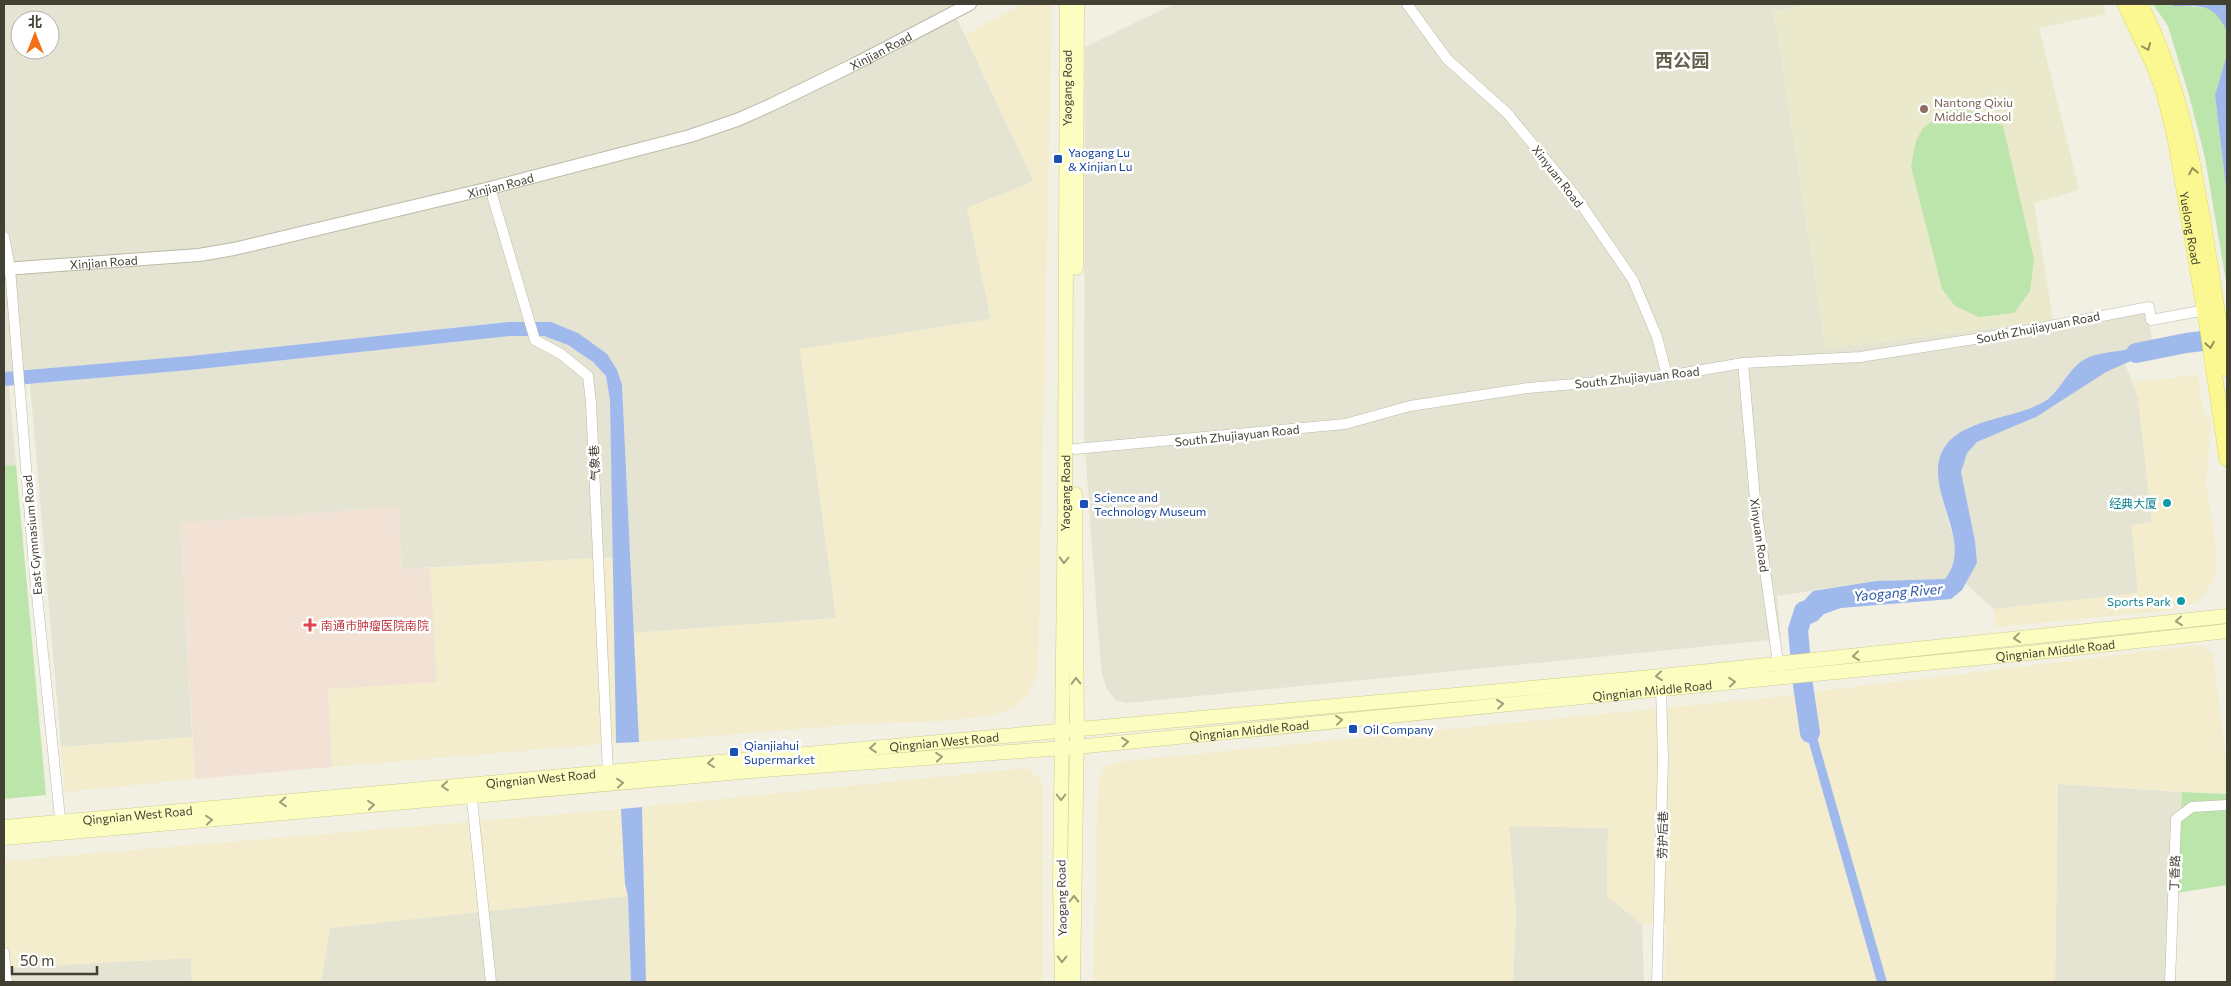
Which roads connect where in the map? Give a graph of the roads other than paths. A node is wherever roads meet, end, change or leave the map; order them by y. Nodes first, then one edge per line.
1 (970, 4) edge
2 (1067, 4) edge
3 (1077, 4) edge
4 (1407, 4) edge
5 (2125, 4) edge
6 (2140, 4) edge
7 (490, 188) junction
8 (4, 237) edge
9 (7, 268) edge
10 (2212, 316) junction
11 (1743, 363) junction
12 (2222, 365) edge
13 (1667, 376) junction
14 (1075, 449) junction
15 (2227, 459) edge
16 (2227, 616) edge
17 (2227, 631) edge
18 (1779, 671) junction
19 (1661, 689) junction
20 (1077, 730) junction
21 (1061, 732) junction
22 (1076, 747) junction
23 (1061, 748) junction
24 (608, 773) junction
25 (472, 790) junction
26 (2227, 805) edge
27 (4, 827) edge
28 (61, 828) junction
29 (4, 838) edge
30 (4, 953) edge
31 (7, 982) edge
32 (491, 982) edge
33 (1062, 982) edge
34 (1073, 982) edge
35 (1658, 982) edge
36 (2170, 982) edge

1 - 7 street, Xinjian Road
2 -> 21 main road, Yaogang Road
3 - 14 main road, Yaogang Road
4 - 13 street, Xinyuan Road
5 -> 10 main road, Yuelong Road
10 -> 6 main road, Yuelong Road
7 - 9 street, Xinjian Road
7 - 24 street, 气象巷
8 - 9 street, East Gymnasium Road
9 - 28 street, East Gymnasium Road
10 - 11 street, South Zhujiayuan Road
10 - 12 main road, Yuelong Road
11 - 13 street, South Zhujiayuan Road
11 - 18 street, Xinyuan Road
12 - 15 main road, Yuelong Road
13 - 14 street, South Zhujiayuan Road
20 -> 14 main road, Yaogang Road
16 -> 18 main road, Qingnian Middle Road
17 - 18 main road, Qingnian Middle Road
19 -> 18 main road, Qingnian Middle Road
18 -> 20 main road, Qingnian Middle Road
22 -> 19 main road, Qingnian Middle Road
19 - 35 street, 劳护后巷
20 - 21 main road, Qingnian West Road
20 - 22 main road, Yaogang Road
21 - 23 main road, Yaogang Road
21 -> 24 main road, Qingnian West Road
22 - 23 main road, Qingnian West Road
34 -> 22 main road, Yaogang Road
25 -> 23 main road, Qingnian West Road
23 -> 33 main road, Yaogang Road
24 - 25 main road, Qingnian West Road
25 - 28 main road, Qingnian West Road
25 - 32 street
26 - 36 street, 丁香路
27 - 28 main road, Qingnian West Road
28 - 29 main road, Qingnian West Road
30 - 31 street

